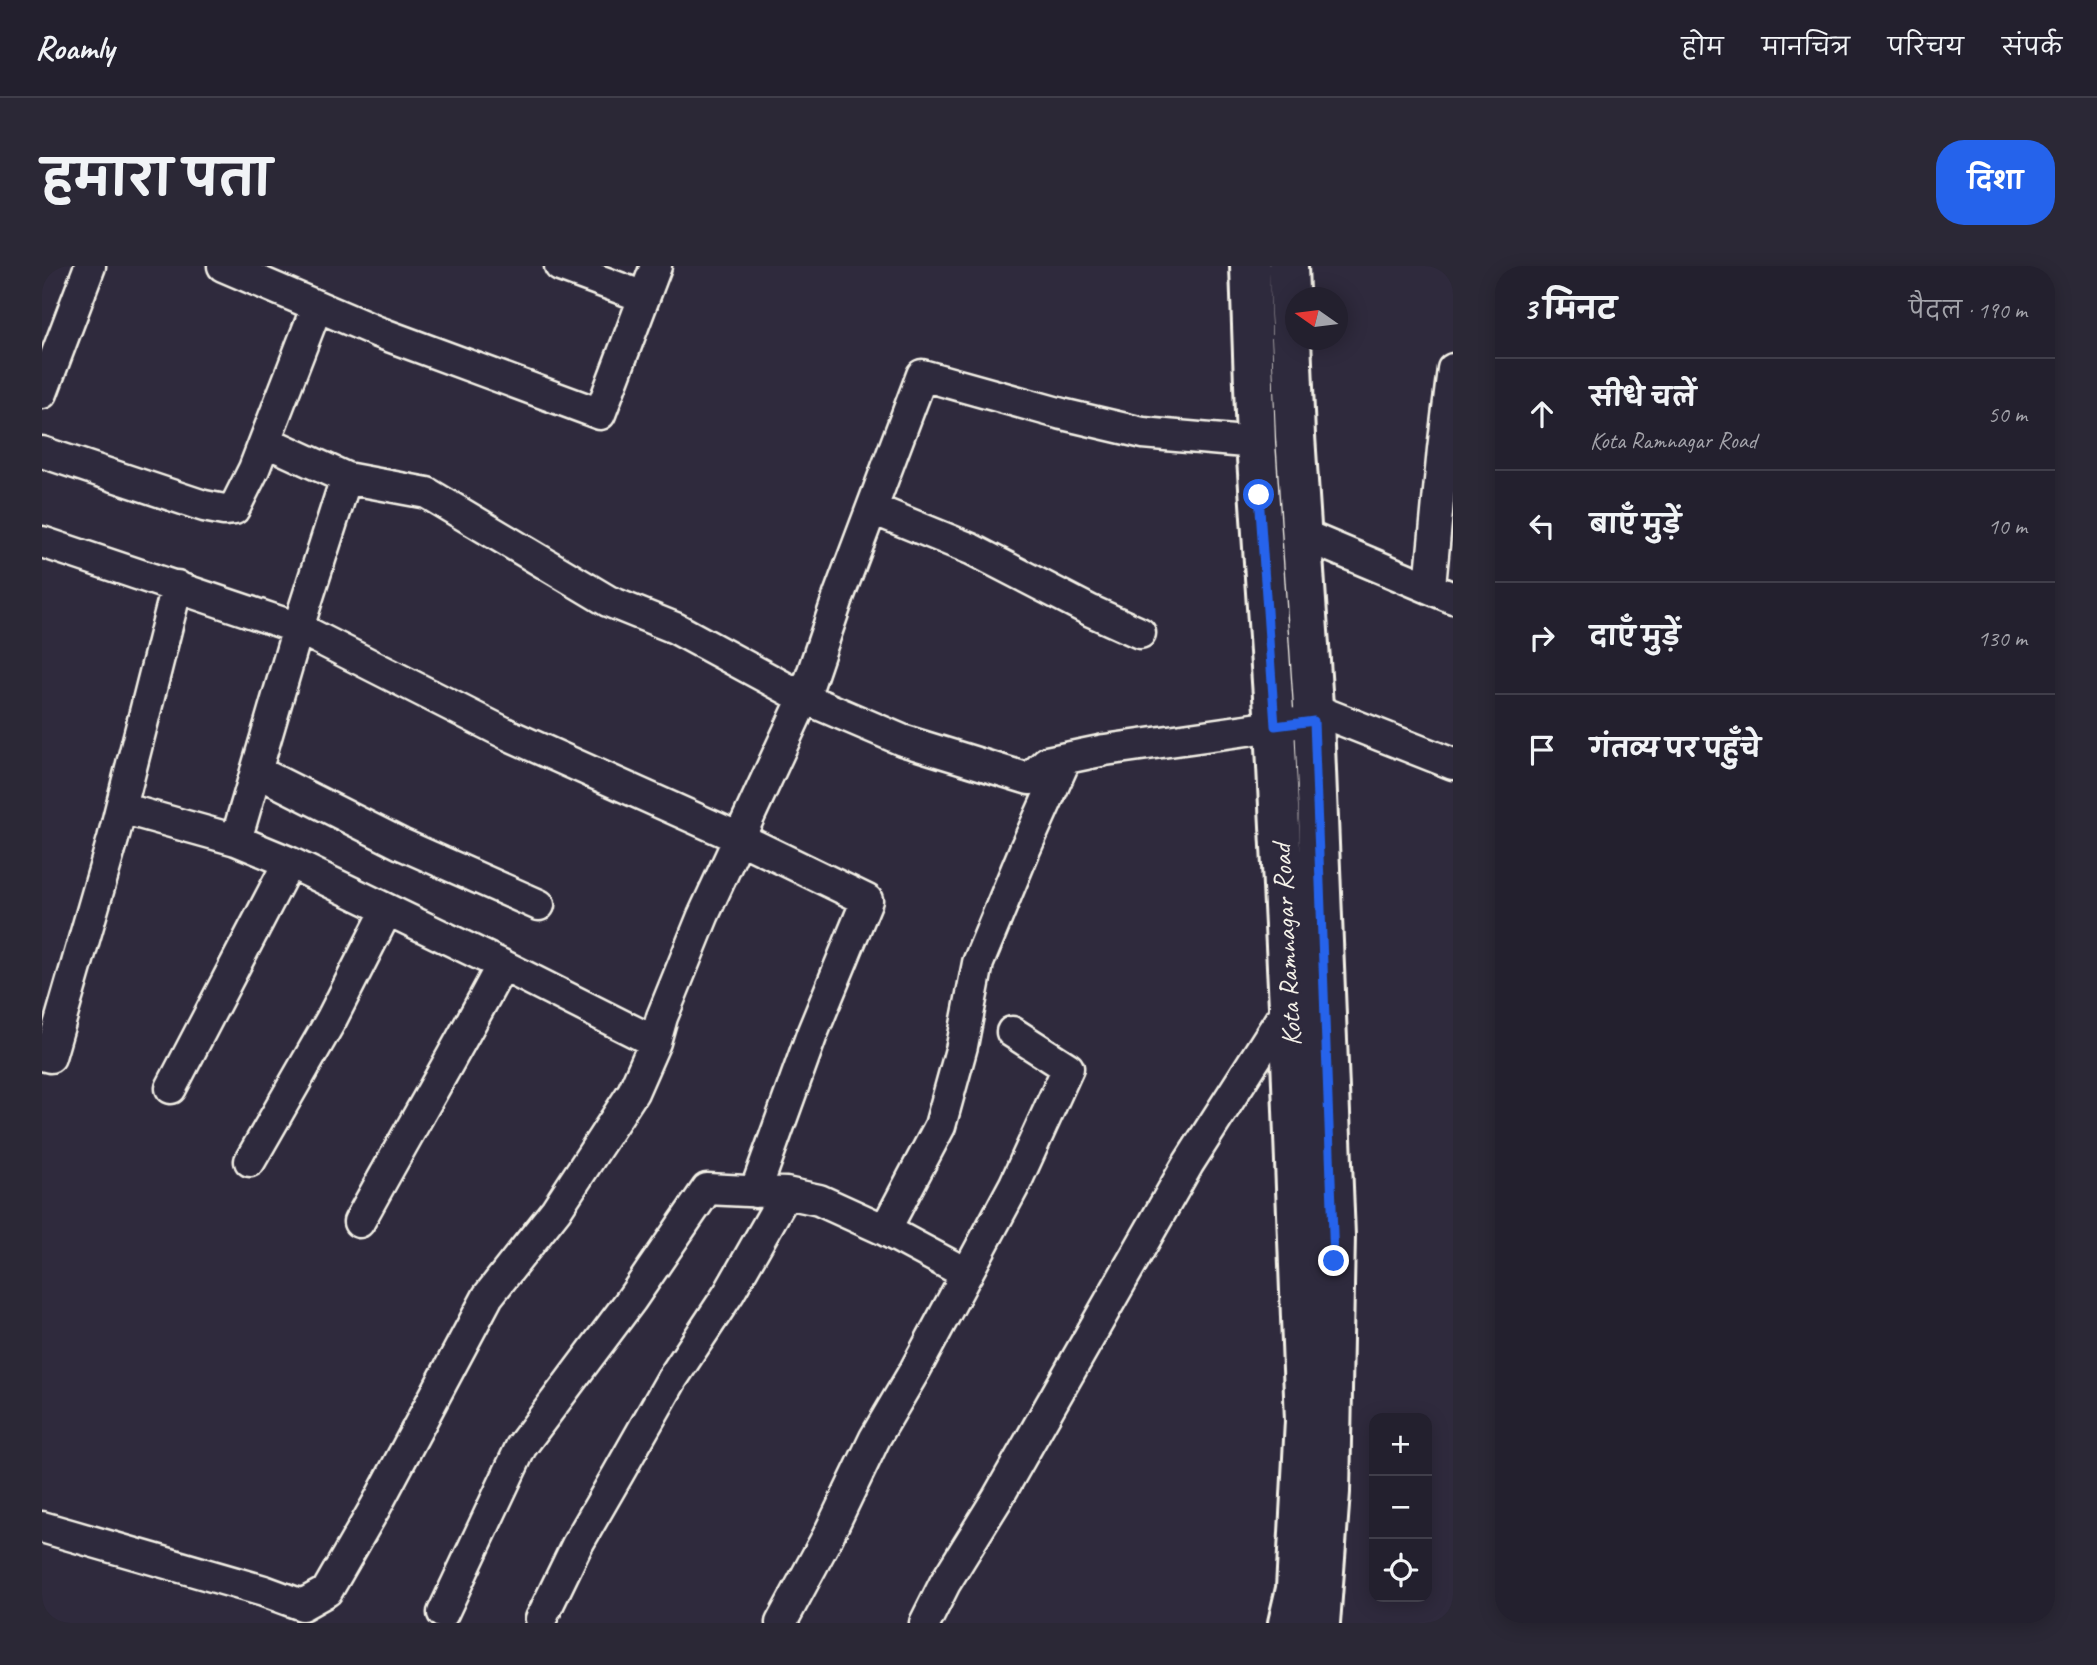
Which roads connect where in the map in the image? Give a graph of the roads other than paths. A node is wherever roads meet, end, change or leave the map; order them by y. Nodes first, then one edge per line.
1 (90, 266) edge
2 (223, 266) edge
3 (560, 266) edge
4 (656, 266) edge
5 (1250, 266) edge
6 (1288, 266) edge
7 (644, 297) junction
8 (317, 306) junction
9 (1453, 369) edge
10 (42, 393) edge
11 (265, 441) junction
12 (1256, 443) junction
13 (1448, 451) edge
14 (42, 452) edge
15 (346, 478) junction
16 (873, 509) junction
17 (1301, 534) junction
18 (42, 542) edge
19 (177, 586) junction
20 (1442, 592) edge
21 (298, 628) junction
22 (1140, 633) dead end
23 (804, 698) junction
24 (1312, 715) junction
25 (1275, 726) junction
26 (1066, 758) junction
27 (1453, 764) edge
28 (256, 771) junction
29 (121, 808) junction
30 (739, 838) junction
31 (236, 841) junction
32 (289, 862) junction
33 (539, 905) dead end
34 (387, 910) junction
35 (502, 965) junction
36 (1289, 1006) junction
37 (1012, 1032) dead end
38 (655, 1042) junction
39 (42, 1055) edge
40 (171, 1088) dead end
41 (250, 1161) dead end
42 (755, 1192) junction
43 (786, 1194) junction
44 (359, 1222) dead end
45 (885, 1230) junction
46 (967, 1274) junction
47 (42, 1527) edge
48 (443, 1613) dead end
49 (541, 1619) dead end
50 (781, 1623) edge
51 (925, 1623) edge
52 (1288, 1623) edge
53 (1320, 1623) edge

1 - 10 street
2 - 8 street
3 - 7 street
4 - 7 street
5 - 12 street, Kota Ramnagar Road
6 - 17 street
7 - 8 street
8 - 11 street
9 - 13 street
11 - 14 street
11 - 15 street
12 - 16 street
12 - 25 street, Kota Ramnagar Road
13 - 20 street
15 - 21 street
15 - 23 street
16 - 22 street
16 - 23 street
17 - 20 street
17 - 24 street
18 - 19 street
19 - 21 street
19 - 29 street
21 - 28 street
21 - 30 street
23 - 26 street
23 - 30 street
24 - 25 street
24 - 27 street
24 - 53 street
25 - 26 street
25 - 36 street, Kota Ramnagar Road
26 - 45 street
28 - 31 street
28 - 33 street
29 - 31 street
29 - 39 street
30 - 38 street
30 - 42 street
31 - 32 street
32 - 34 street
32 - 40 street
34 - 35 street
34 - 41 street
35 - 38 street
35 - 44 street
36 - 51 street
36 - 52 street, Kota Ramnagar Road
37 - 46 street
38 - 47 street
42 - 43 street
42 - 48 street
43 - 45 street
43 - 49 street
45 - 46 street
46 - 50 street

